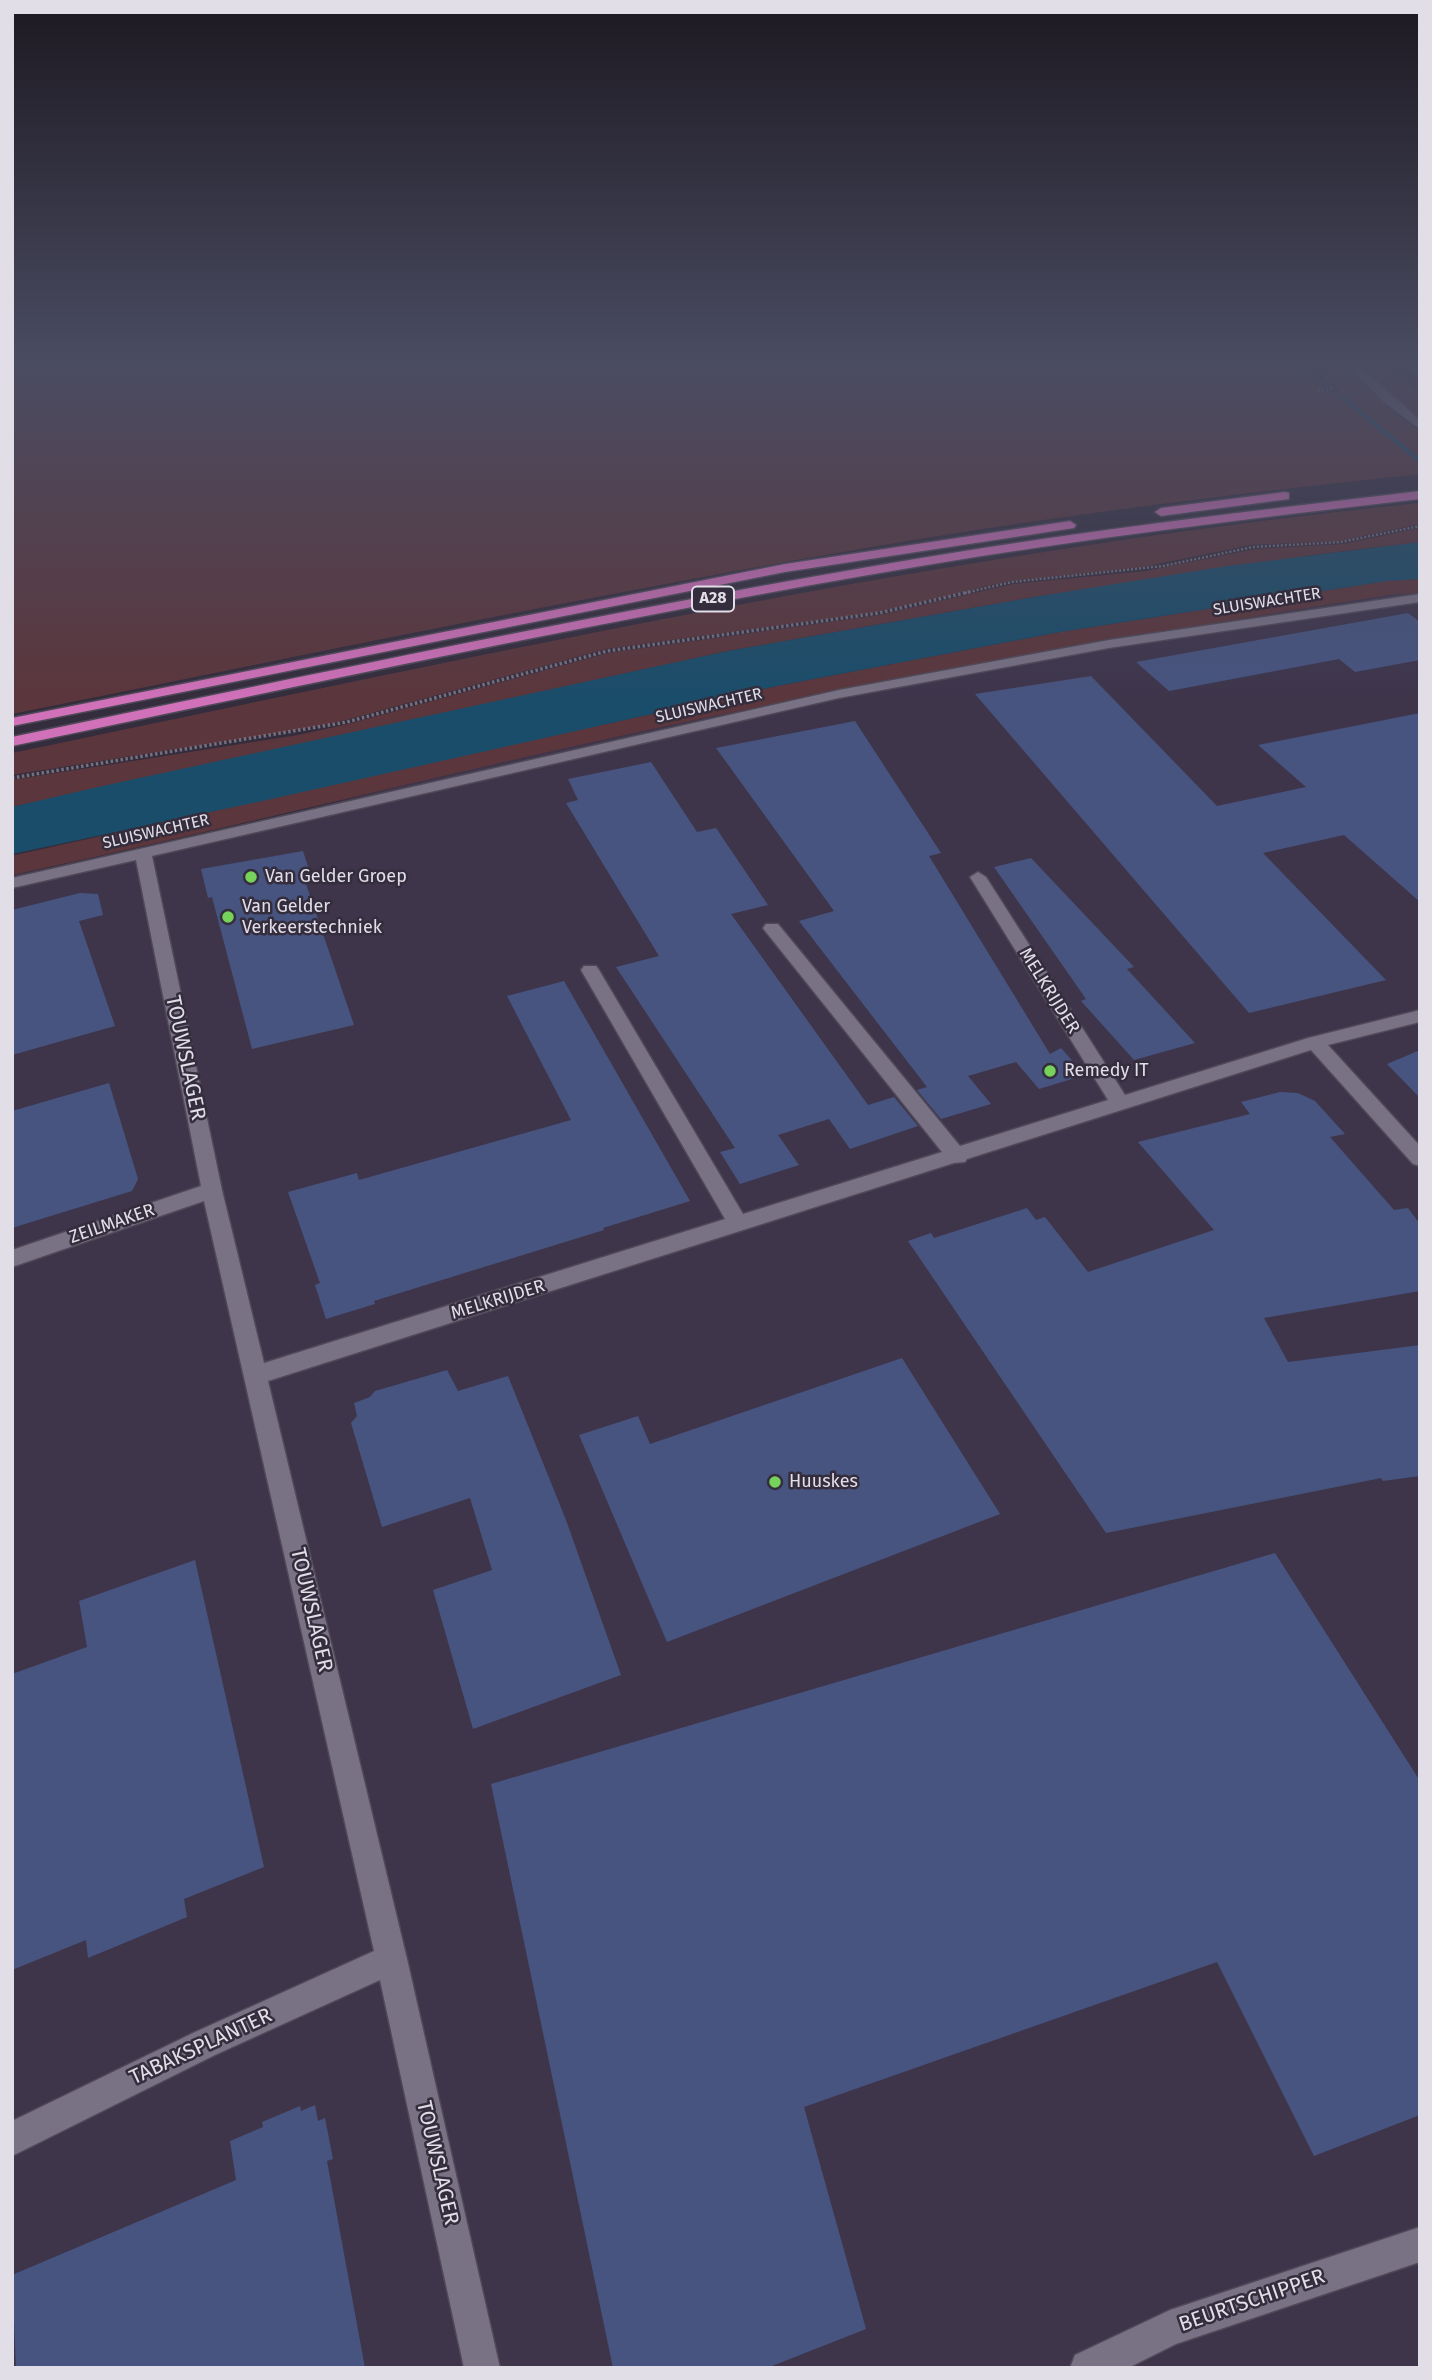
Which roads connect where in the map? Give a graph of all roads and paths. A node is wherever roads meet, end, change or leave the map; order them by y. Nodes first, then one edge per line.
1 (1420, 481) edge
2 (1420, 495) edge
3 (1420, 526) edge
4 (1420, 598) edge
5 (12, 722) edge
6 (12, 742) edge
7 (12, 778) edge
8 (143, 852) junction
9 (978, 877) dead end
10 (12, 883) edge
11 (772, 928) dead end
12 (590, 970) dead end
13 (1420, 1016) edge
14 (1315, 1042) junction
15 (1121, 1104) junction
16 (958, 1157) junction
17 (1420, 1159) edge
18 (212, 1190) junction
19 (739, 1225) junction
20 (12, 1259) edge
21 (256, 1375) junction
22 (391, 1959) junction
23 (12, 2139) edge
24 (1420, 2244) edge
25 (482, 2368) edge
26 (1088, 2368) edge

1 - 5 highway, A28
2 - 6 highway, A28
3 - 7 path
4 - 8 street, SLUISWACHTER
8 - 10 street, SLUISWACHTER
8 - 18 street, TOUWSLAGER
9 - 15 street, MELKRIJDER
11 - 16 street
12 - 19 street
13 - 14 street, MELKRIJDER
14 - 15 street, MELKRIJDER
14 - 17 street
15 - 16 street, MELKRIJDER
16 - 19 street, MELKRIJDER
18 - 20 street, ZEILMAKER
18 - 21 street, TOUWSLAGER
19 - 21 street, MELKRIJDER
21 - 22 street, TOUWSLAGER
22 - 23 street, TABAKSPLANTER
22 - 25 street, TOUWSLAGER
24 - 26 street, BEURTSCHIPPER

